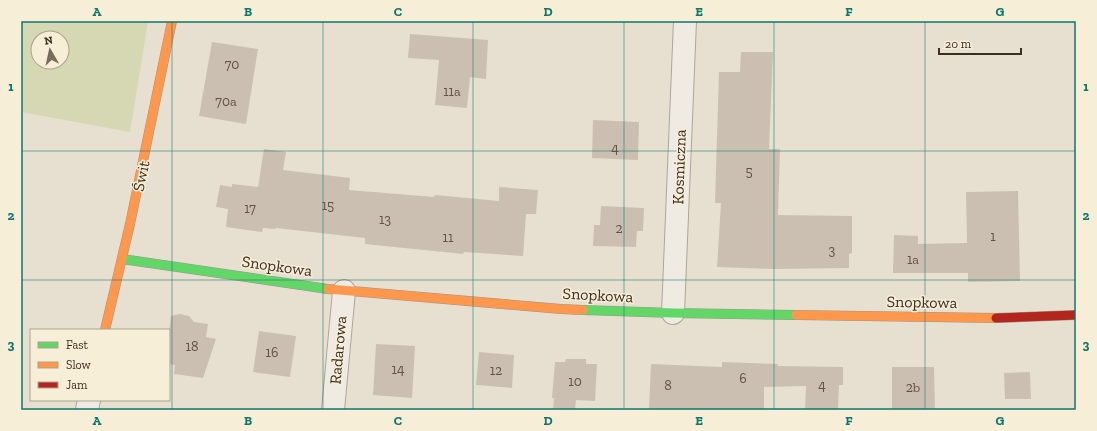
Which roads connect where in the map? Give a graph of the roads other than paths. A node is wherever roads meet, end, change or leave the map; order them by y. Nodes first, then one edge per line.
1 (172, 21) edge
2 (685, 21) edge
3 (122, 259) junction
4 (344, 291) junction
5 (673, 313) junction
6 (1076, 315) edge
7 (105, 329) edge
8 (332, 410) edge

1 - 3 street, Świt
2 - 5 street, Kosmiczna
3 - 4 street, Snopkowa
3 - 7 street, Świt
4 - 5 street, Snopkowa
4 - 8 street, Radarowa
5 - 6 street, Snopkowa

